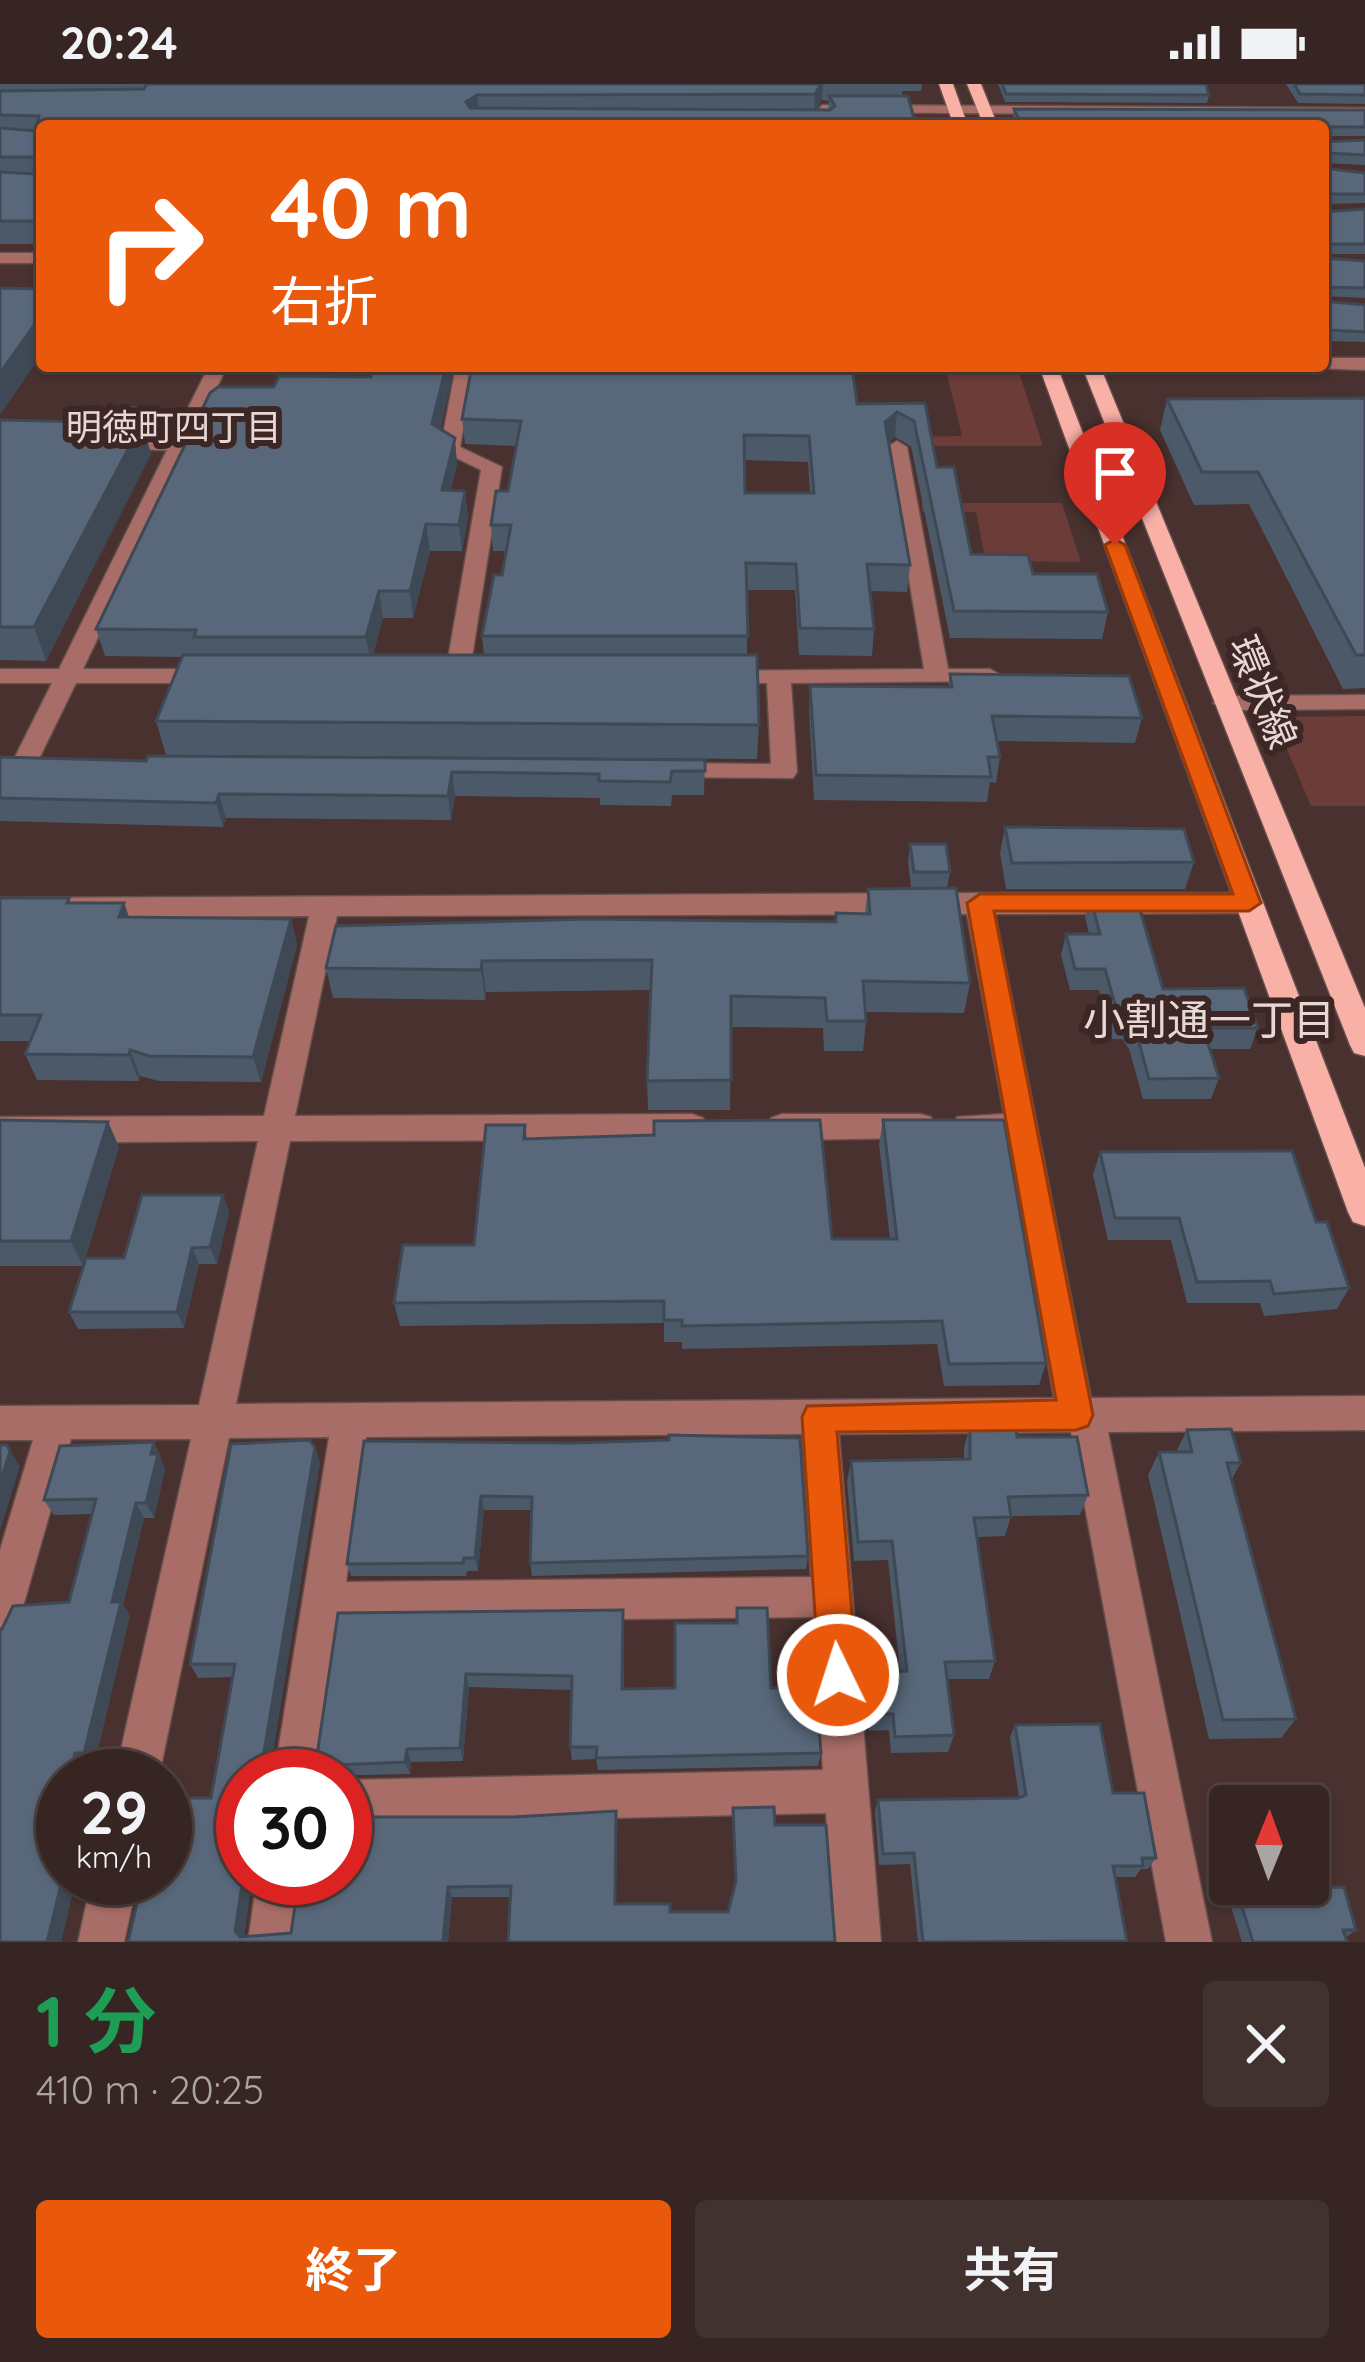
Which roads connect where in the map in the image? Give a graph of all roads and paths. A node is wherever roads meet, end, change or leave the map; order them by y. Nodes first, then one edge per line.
1 (946, 84) edge
2 (974, 84) edge
3 (817, 87) edge
4 (1173, 102) junction
5 (955, 109) junction
6 (983, 109) junction
7 (1365, 112) edge
8 (824, 119) edge
9 (959, 120) edge
10 (988, 120) edge
11 (1178, 120) edge
12 (6, 258) edge
13 (0, 274) edge
14 (1329, 364) edge
15 (1365, 364) edge
16 (215, 372) edge
17 (464, 372) edge
18 (1050, 372) edge
19 (1093, 372) edge
20 (90, 442) edge
21 (180, 444) junction
22 (897, 447) dead end
23 (0, 676) edge
24 (67, 676) junction
25 (250, 676) edge
26 (455, 676) edge
27 (688, 676) edge
28 (779, 676) junction
29 (937, 676) junction
30 (1026, 676) edge
31 (1365, 702) edge
32 (1225, 703) junction
33 (24, 765) edge
34 (641, 770) edge
35 (980, 903) junction
36 (1249, 903) junction
37 (325, 906) junction
38 (0, 908) edge
39 (1365, 1045) edge
40 (1022, 1126) junction
41 (277, 1129) junction
42 (0, 1130) edge
43 (1365, 1212) edge
44 (1365, 1413) edge
45 (1081, 1415) junction
46 (819, 1417) junction
47 (350, 1420) junction
48 (214, 1422) junction
49 (0, 1423) edge
50 (57, 1423) junction
51 (832, 1597) junction
52 (322, 1602) junction
53 (1, 1612) edge
54 (143, 1749) edge
55 (300, 1749) edge
56 (847, 1791) junction
57 (372, 1801) edge
58 (109, 1905) edge
59 (276, 1905) edge
60 (101, 1942) edge
61 (271, 1942) edge
62 (858, 1942) edge
63 (1189, 1942) edge

1 - 5 main road
2 - 6 main road
3 - 8 street
4 - 6 street
4 - 7 street
4 - 11 street
5 - 6 street
5 - 8 street
5 - 9 main road
6 - 10 main road
12 - 13 street
14 - 15 street
16 - 21 street
17 - 26 street
18 - 36 main road
19 - 32 main road, 環状線
20 - 21 street
21 - 24 street
22 - 29 street
23 - 24 street
24 - 25 street
24 - 33 street
27 - 28 street
28 - 29 street
28 - 34 street
29 - 30 street
31 - 32 street
32 - 39 main road, 環状線
35 - 36 street
35 - 37 street
35 - 40 street
36 - 43 main road
37 - 38 street
37 - 41 street
40 - 41 street
40 - 45 street
41 - 42 street
41 - 48 street
44 - 45 street
45 - 46 street
45 - 63 street
46 - 47 street
46 - 51 street
47 - 48 street
47 - 52 street
48 - 50 street
48 - 54 street
49 - 50 street
50 - 53 street
51 - 52 street
51 - 56 street
52 - 55 street
56 - 57 street
56 - 62 street
58 - 60 street
59 - 61 street

